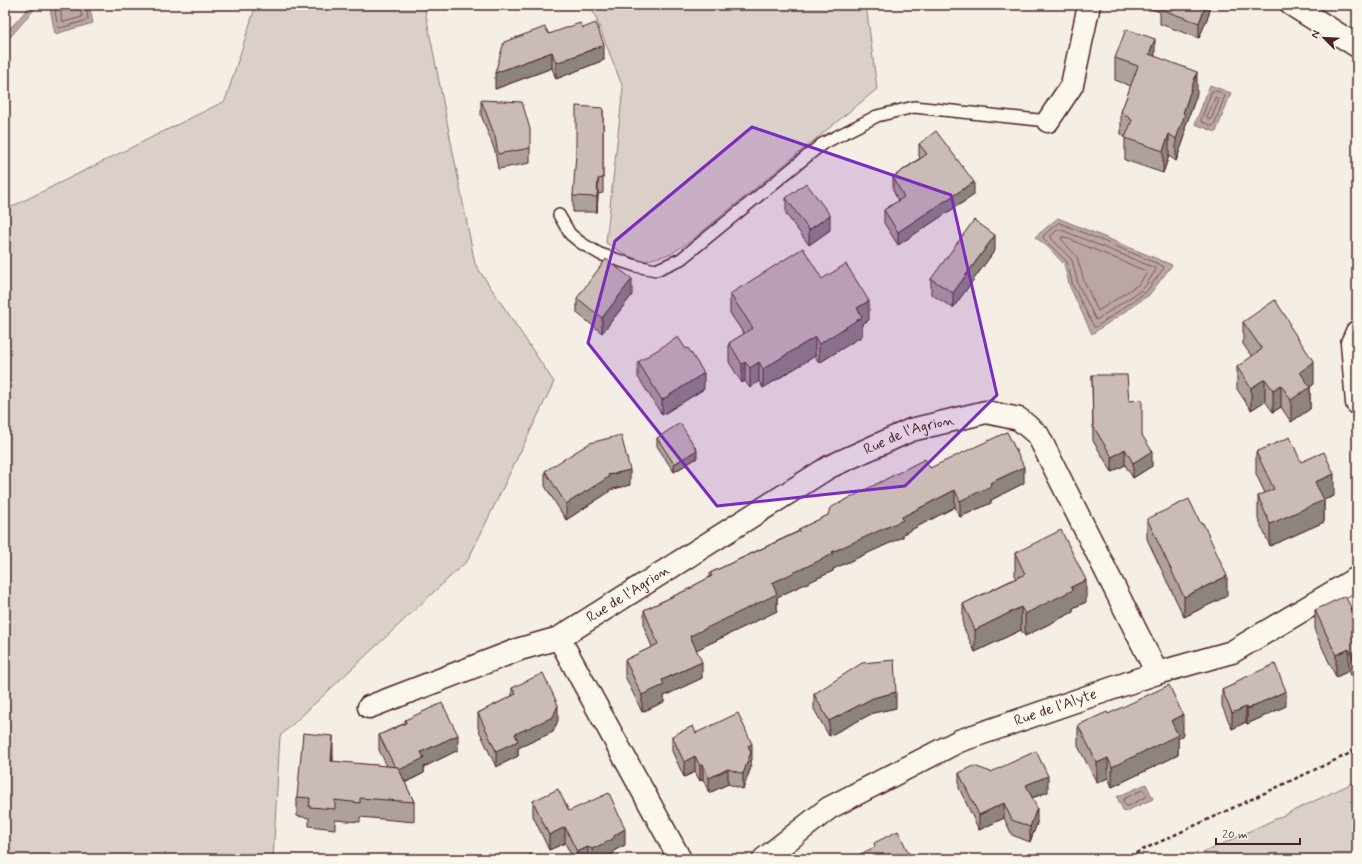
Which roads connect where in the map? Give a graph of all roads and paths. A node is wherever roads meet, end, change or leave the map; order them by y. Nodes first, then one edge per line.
1 (1089, 5) edge
2 (1292, 5) edge
3 (1357, 46) edge
4 (1048, 121) joint
5 (559, 215) dead end
6 (1357, 332) edge
7 (1357, 403) edge
8 (1357, 578) edge
9 (559, 638) junction
10 (1158, 673) junction
11 (369, 707) dead end
12 (1357, 750) edge
13 (680, 859) edge
14 (764, 859) edge
15 (1123, 859) edge

1 - 4 street
2 - 3 street
4 - 5 lane
6 - 7 street
8 - 10 street, Rue de l'Alyte
9 - 10 street, Rue de l'Agrion
9 - 11 street, Rue de l'Agrion
9 - 13 street
10 - 14 street, Rue de l'Alyte
12 - 15 path

